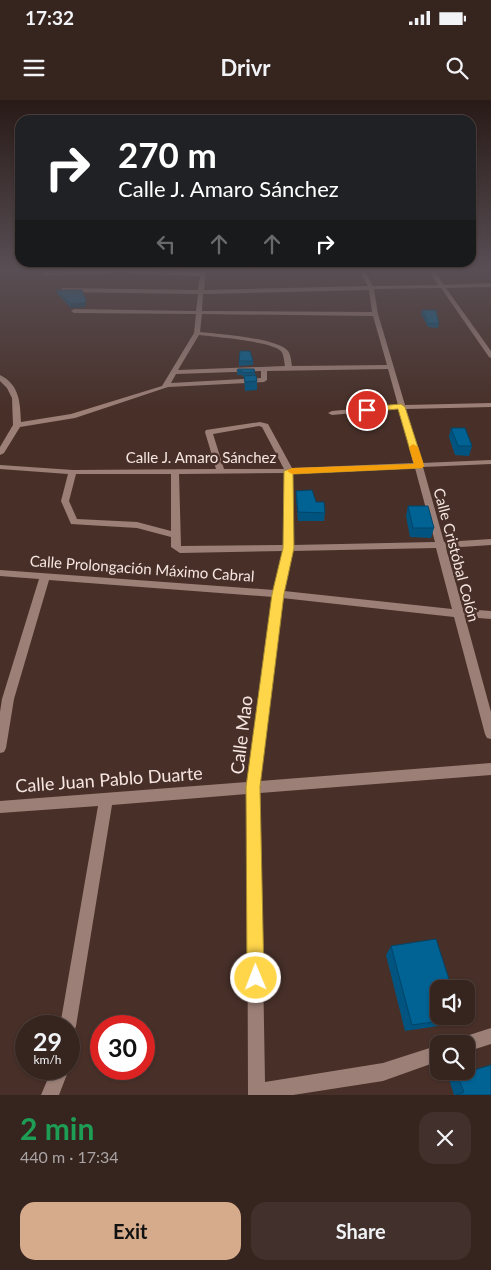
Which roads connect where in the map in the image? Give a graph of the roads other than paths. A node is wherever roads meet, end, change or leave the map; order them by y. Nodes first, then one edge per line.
1 (198, 315) edge
2 (375, 315) edge
3 (463, 315) edge
4 (197, 333) junction
5 (491, 356) edge
6 (289, 368) junction
7 (390, 368) junction
8 (264, 369) junction
9 (174, 372) junction
10 (0, 376) edge
11 (166, 385) junction
12 (491, 405) edge
13 (401, 407) junction
14 (332, 413) dead end
15 (17, 425) junction
16 (0, 453) edge
17 (491, 462) edge
18 (419, 466) junction
19 (0, 467) edge
20 (220, 470) junction
21 (175, 471) junction
22 (289, 471) junction
23 (73, 472) junction
24 (176, 535) junction
25 (491, 542) edge
26 (439, 545) junction
27 (288, 548) junction
28 (0, 573) edge
29 (45, 576) junction
30 (278, 594) junction
31 (457, 613) junction
32 (491, 615) edge
33 (4, 697) edge
34 (491, 734) edge
35 (0, 748) edge
36 (491, 769) edge
37 (253, 787) junction
38 (106, 798) junction
39 (0, 807) edge
40 (70, 1015) edge
41 (491, 1036) edge
42 (475, 1041) edge
43 (430, 1056) edge
44 (56, 1080) edge
45 (257, 1094) edge
46 (50, 1095) edge

1 - 4 street
2 - 7 street, Calle Cristóbal Colón
3 - 5 street
4 - 6 street
4 - 9 street
6 - 7 street
6 - 8 street
7 - 13 street, Calle Cristóbal Colón
8 - 9 street
8 - 11 street
9 - 11 street
10 - 15 street
11 - 15 street
12 - 13 street
13 - 14 street
13 - 18 street, Calle Cristóbal Colón
15 - 16 street
17 - 18 street, Calle J. Amaro Sánchez
18 - 22 street, Calle J. Amaro Sánchez
18 - 26 street, Calle Cristóbal Colón
19 - 23 street, Calle J. Amaro Sánchez
20 - 21 street, Calle J. Amaro Sánchez
20 - 22 street, Calle J. Amaro Sánchez
20 - 22 street
21 - 23 street, Calle J. Amaro Sánchez
21 - 24 street
22 - 27 street, Calle Mao
23 - 24 street
24 - 27 street
25 - 26 street
26 - 27 street
26 - 31 street, Calle Cristóbal Colón
27 - 30 street, Calle Mao
28 - 29 street, Calle Prolongación Máximo Cabral
29 - 30 street, Calle Prolongación Máximo Cabral
29 - 33 street
30 - 31 street, Calle Prolongación Máximo Cabral
30 - 37 street, Calle Mao
31 - 32 street, Calle Prolongación Máximo Cabral
31 - 34 street, Calle Cristóbal Colón
33 - 35 street
36 - 37 street, Calle Juan Pablo Duarte
37 - 38 street, Calle Juan Pablo Duarte
37 - 45 street, Calle Mao
38 - 39 street, Calle Juan Pablo Duarte
38 - 40 street
41 - 42 street
43 - 45 street
44 - 46 street

